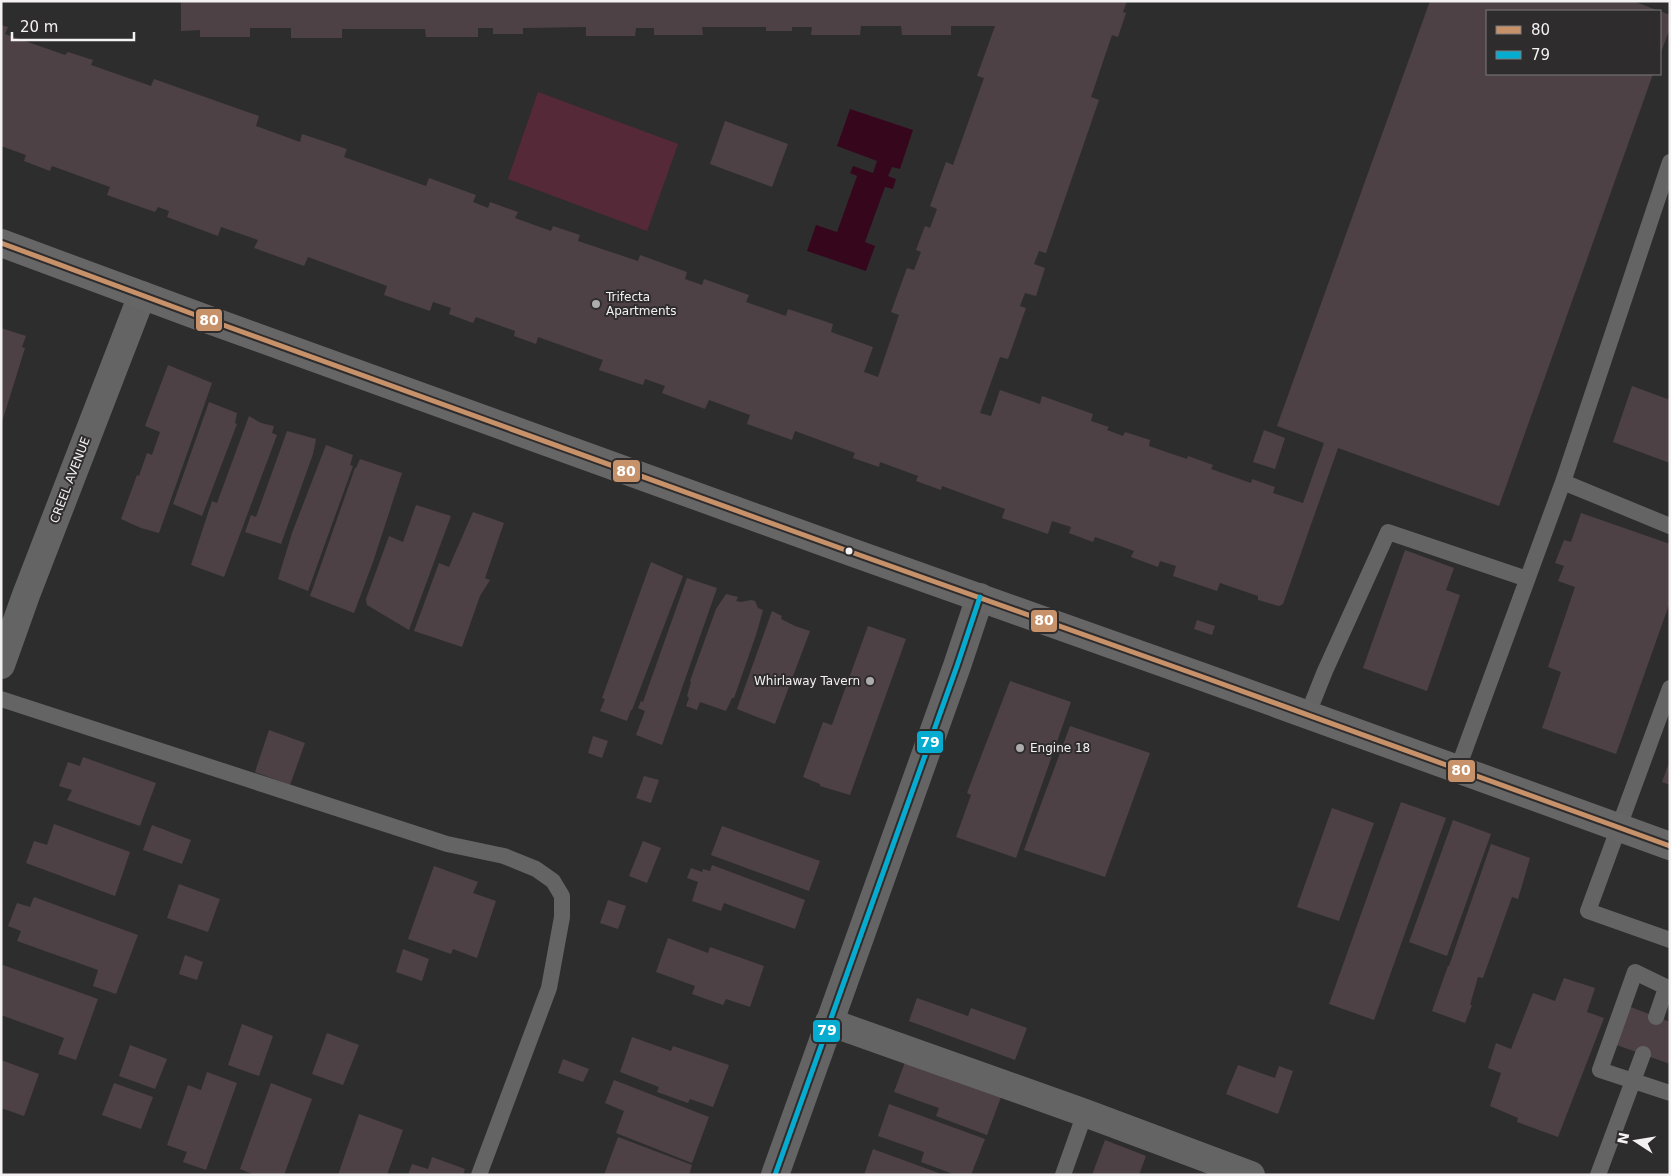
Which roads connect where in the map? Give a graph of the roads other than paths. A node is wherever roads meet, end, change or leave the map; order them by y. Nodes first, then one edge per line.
1 (1670, 162) edge
2 (1, 243) edge
3 (142, 295) junction
4 (1563, 482) junction
5 (1670, 526) edge
6 (1527, 579) junction
7 (980, 597) junction
8 (1, 665) edge
9 (1670, 688) edge
10 (1, 699) edge
11 (1307, 716) junction
12 (1457, 771) junction
13 (1618, 828) junction
14 (1670, 846) edge
15 (1670, 940) edge
16 (1668, 989) edge
17 (1656, 1016) dead end
18 (829, 1022) junction
19 (1643, 1054) dead end
20 (1632, 1080) junction
21 (1670, 1093) edge
22 (1085, 1113) junction
23 (479, 1175) edge
24 (774, 1175) edge
25 (1063, 1175) edge
26 (1251, 1175) edge
27 (1598, 1175) edge

1 - 4 lane
2 - 3 main road
3 - 7 main road
3 - 8 street, CREEL AVENUE
4 - 5 lane
4 - 6 lane
6 - 11 lane
6 - 12 lane
7 - 11 main road
7 - 18 street
9 - 13 lane
10 - 23 lane
11 - 12 main road
12 - 13 main road
13 - 14 main road
13 - 15 lane
16 - 17 lane
16 - 20 lane
18 - 22 street
18 - 24 street
19 - 20 lane
20 - 21 lane
20 - 27 lane
22 - 25 lane
22 - 26 street

